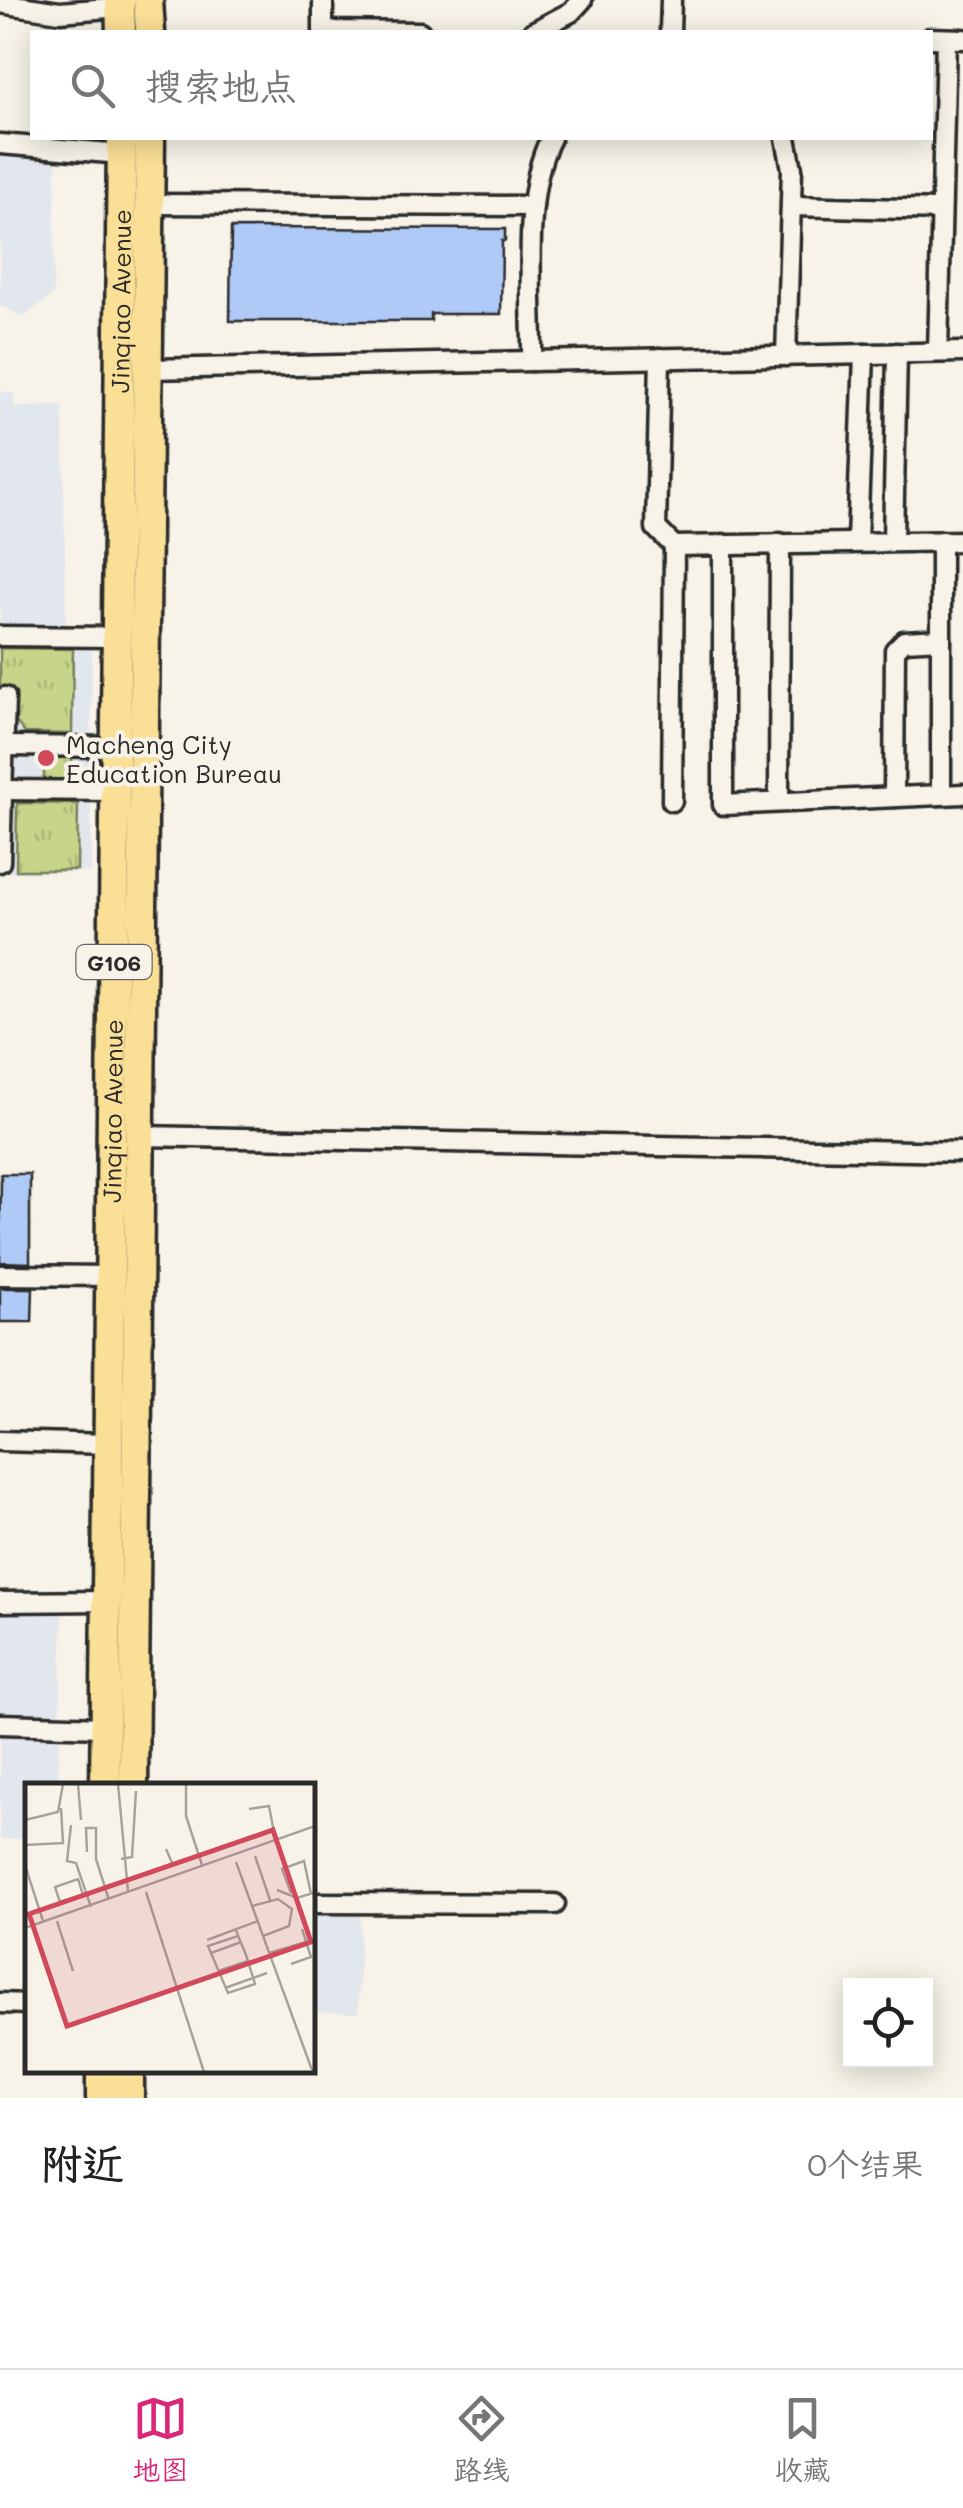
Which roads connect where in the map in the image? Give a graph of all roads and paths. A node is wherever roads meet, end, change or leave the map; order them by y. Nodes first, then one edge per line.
1 (148, 0) edge
2 (323, 0) edge
3 (582, 0) edge
4 (671, 0) edge
5 (0, 4) edge
6 (120, 13) edge
7 (150, 30) edge
8 (322, 30) edge
9 (536, 30) edge
10 (670, 30) edge
11 (946, 39) edge
12 (150, 140) edge
13 (550, 140) edge
14 (786, 140) edge
15 (0, 144) edge
16 (122, 146) edge
17 (150, 204) junction
18 (533, 206) junction
19 (792, 206) junction
20 (942, 210) junction
21 (938, 352) junction
22 (963, 352) edge
23 (898, 353) junction
24 (864, 354) junction
25 (786, 356) junction
26 (660, 358) junction
27 (532, 361) junction
28 (148, 369) junction
29 (857, 541) junction
30 (893, 541) junction
31 (941, 541) junction
32 (963, 542) edge
33 (780, 543) junction
34 (723, 544) junction
35 (674, 546) junction
36 (0, 636) edge
37 (118, 637) junction
38 (941, 639) junction
39 (5, 697) dead end
40 (4, 746) junction
41 (117, 747) junction
42 (4, 790) junction
43 (116, 791) junction
44 (963, 794) edge
45 (942, 795) junction
46 (894, 797) junction
47 (672, 801) dead end
48 (779, 802) junction
49 (0, 862) edge
50 (141, 1136) junction
51 (963, 1152) edge
52 (0, 1275) edge
53 (111, 1276) junction
54 (0, 1441) edge
55 (109, 1444) junction
56 (107, 1601) junction
57 (0, 1602) edge
58 (0, 1724) edge
59 (106, 1727) junction
60 (105, 1783) edge
61 (133, 1783) edge
62 (315, 1903) edge
63 (555, 1904) dead end
64 (101, 2073) edge
65 (100, 2098) edge

1 - 7 highway
2 - 8 street
3 - 9 street
4 - 10 street
5 - 6 street
11 - 20 street
12 - 17 highway, Jinqiao Avenue / G106
13 - 18 street
14 - 19 street
15 - 16 street
16 - 37 highway, Jinqiao Avenue / G106
17 - 18 street
17 - 28 highway, Jinqiao Avenue / G106
18 - 27 street
19 - 20 street
19 - 25 street
20 - 21 street
21 - 22 street
21 - 23 street
23 - 24 street
23 - 30 street
24 - 25 street
24 - 29 street
25 - 26 street
26 - 27 street
26 - 35 street
27 - 28 street
28 - 50 highway, Jinqiao Avenue / G106
29 - 30 street
29 - 33 street
30 - 31 street
31 - 32 street
31 - 38 street
33 - 34 street
33 - 48 street
34 - 35 street
34 - 48 street
35 - 47 street
36 - 37 street
37 - 41 highway, Jinqiao Avenue / G106
38 - 45 street
38 - 46 street
39 - 40 street
40 - 41 street
40 - 42 street
41 - 43 highway, Jinqiao Avenue / G106
42 - 43 street
42 - 49 street
43 - 53 highway, Jinqiao Avenue / G106
44 - 45 street
45 - 46 street
46 - 48 street
50 - 51 street
50 - 61 highway, Jinqiao Avenue / G106
52 - 53 street
53 - 55 highway, Jinqiao Avenue / G106
54 - 55 street
55 - 56 highway, Jinqiao Avenue / G106
56 - 57 street
56 - 59 highway, Jinqiao Avenue / G106
58 - 59 street
59 - 60 highway, Jinqiao Avenue / G106
62 - 63 street
64 - 65 highway

